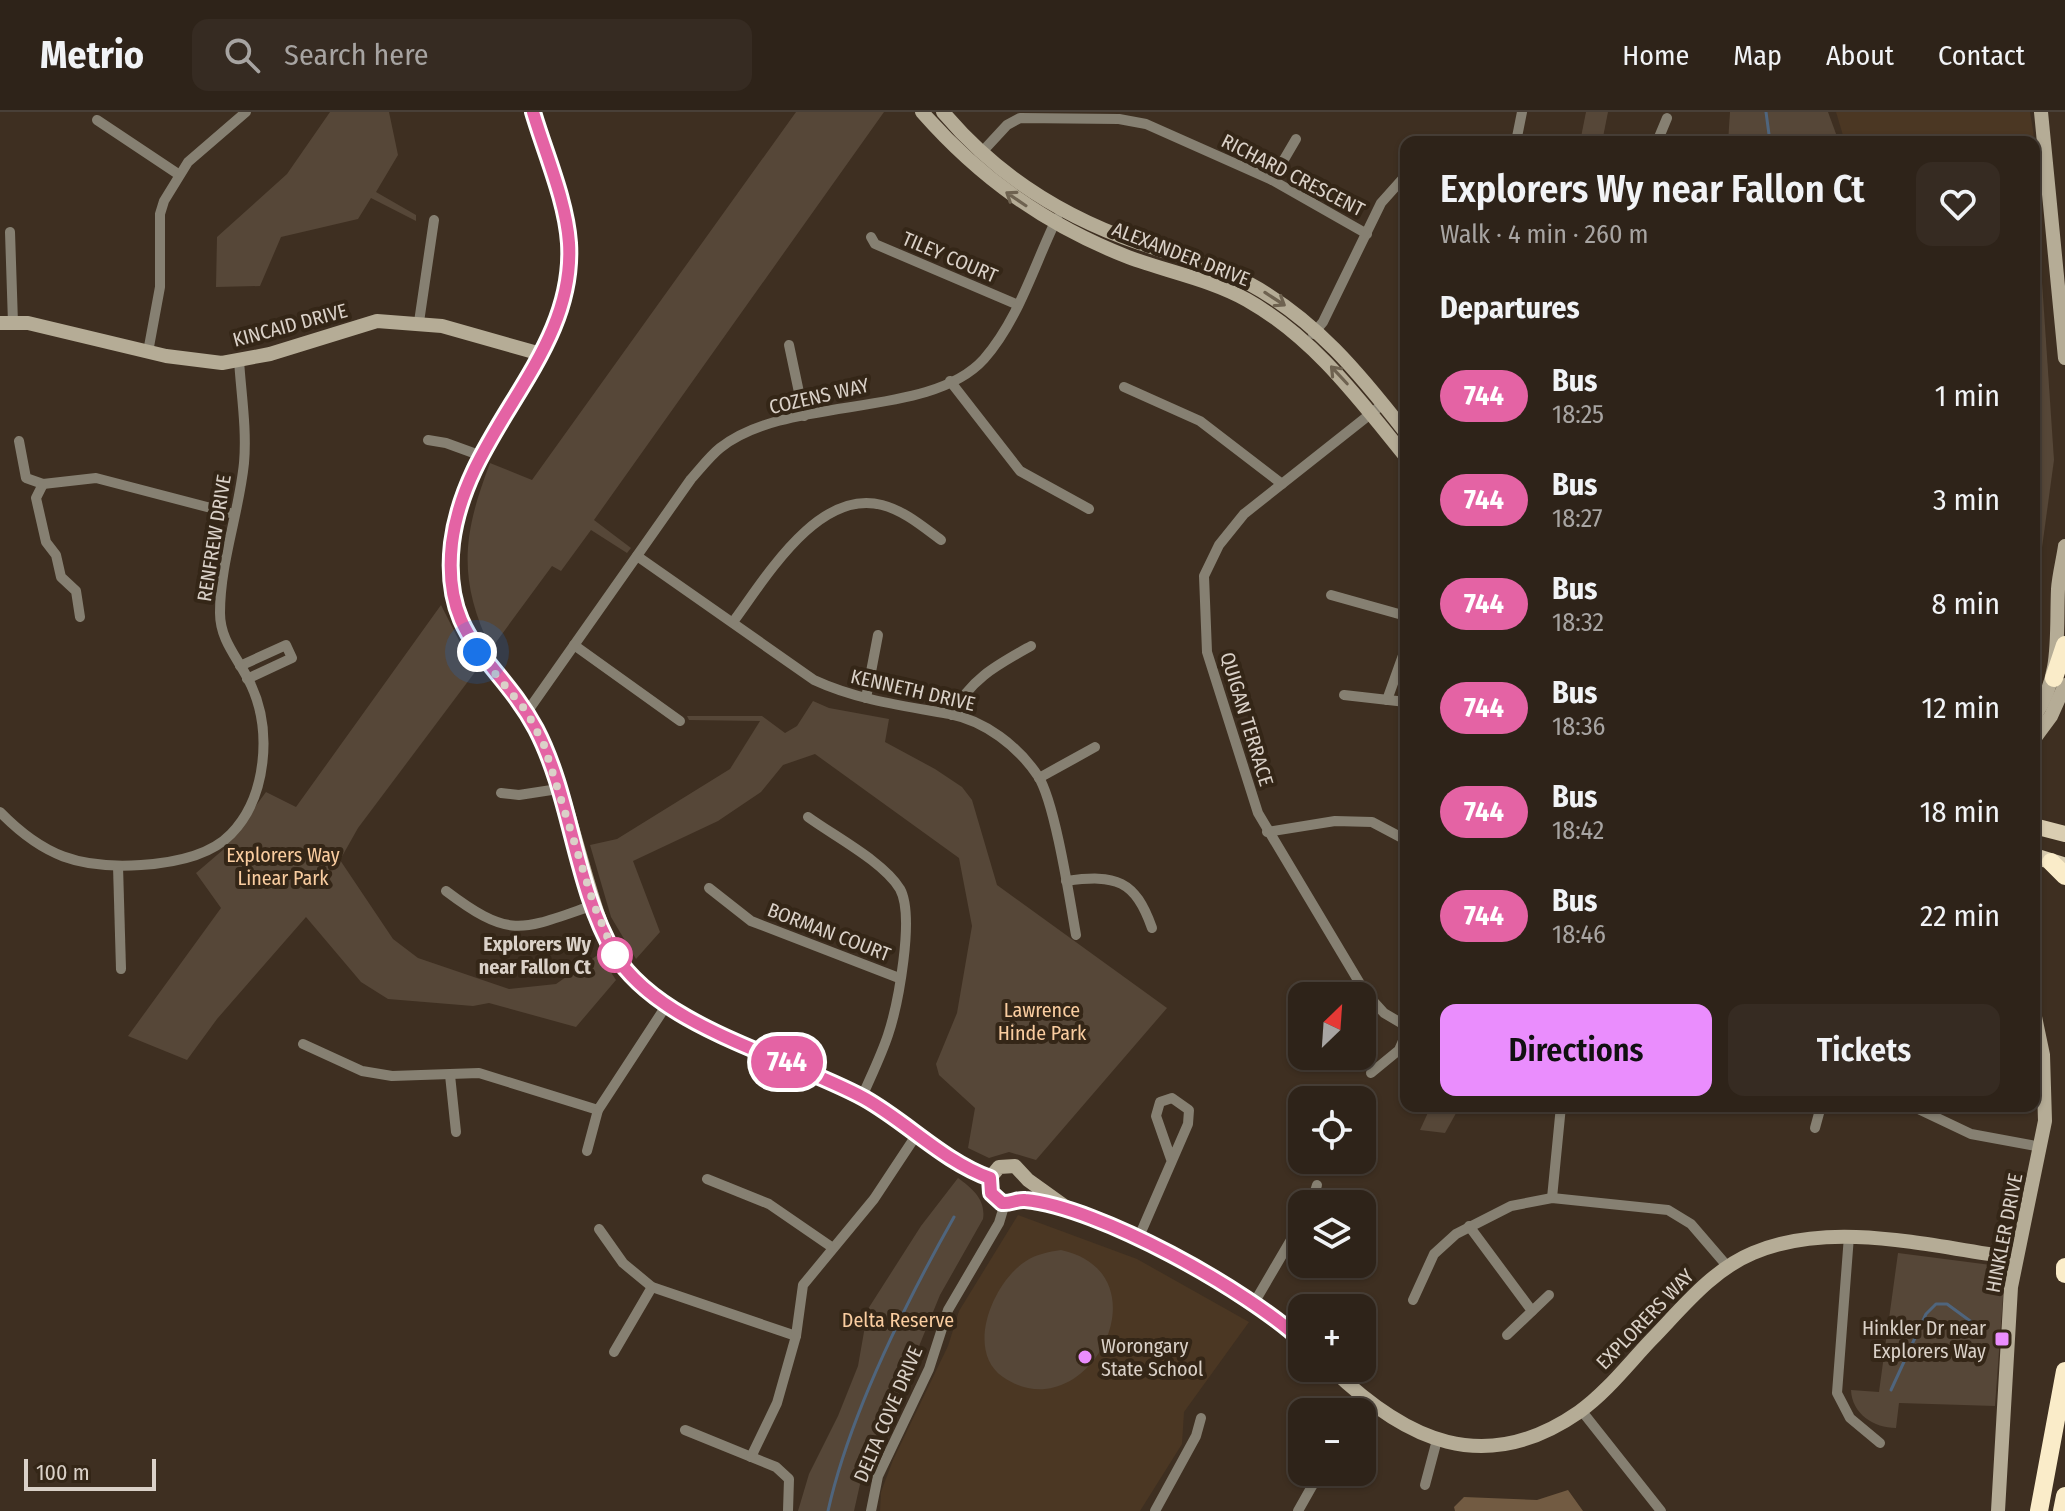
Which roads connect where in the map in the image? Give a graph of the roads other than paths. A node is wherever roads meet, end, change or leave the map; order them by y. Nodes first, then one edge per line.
1 (246, 112) edge
2 (533, 112) edge
3 (922, 112) edge
4 (943, 112) edge
5 (1522, 112) edge
6 (2041, 112) edge
7 (1667, 118) dead end
8 (97, 120) dead end
9 (1517, 136) edge
10 (1660, 136) edge
11 (1296, 139) dead end
12 (982, 152) junction
13 (178, 174) junction
14 (1272, 180) junction
15 (1400, 182) edge
16 (1057, 216) junction
17 (434, 220) dead end
18 (10, 232) dead end
19 (1367, 234) junction
20 (871, 237) dead end
21 (1018, 305) junction
22 (419, 322) junction
23 (7, 323) edge
24 (1311, 336) junction
25 (789, 345) dead end
26 (148, 352) junction
27 (541, 354) junction
28 (2065, 358) edge
29 (239, 360) junction
30 (950, 381) junction
31 (1124, 387) dead end
32 (1377, 409) junction
33 (804, 416) junction
34 (1400, 428) edge
35 (428, 440) dead end
36 (19, 441) dead end
37 (1400, 447) edge
38 (479, 455) junction
39 (43, 484) junction
40 (1282, 484) junction
41 (1089, 509) dead end
42 (234, 514) junction
43 (941, 540) dead end
44 (2064, 553) edge
45 (637, 556) junction
46 (2065, 583) edge
47 (1331, 595) dead end
48 (1400, 614) edge
49 (80, 617) dead end
50 (733, 622) junction
51 (878, 635) dead end
52 (574, 645) junction
53 (2065, 645) edge
54 (1031, 646) dead end
55 (1400, 664) edge
56 (240, 666) junction
57 (247, 679) junction
58 (2059, 682) edge
59 (1344, 695) dead end
60 (866, 698) junction
61 (1387, 700) junction
62 (1400, 701) edge
63 (2040, 709) edge
64 (527, 712) junction
65 (952, 715) junction
66 (680, 721) dead end
67 (2040, 730) edge
68 (1095, 747) dead end
69 (1039, 778) junction
70 (558, 789) junction
71 (501, 793) dead end
72 (0, 812) edge
73 (808, 817) dead end
74 (2040, 828) edge
75 (1267, 832) junction
76 (2065, 834) edge
77 (1400, 837) edge
78 (2045, 860) edge
79 (118, 866) junction
80 (2065, 876) edge
81 (1066, 881) junction
82 (709, 888) dead end
83 (446, 891) dead end
84 (594, 905) junction
85 (1152, 928) dead end
86 (1076, 935) dead end
87 (121, 969) dead end
88 (899, 978) junction
89 (666, 1006) junction
90 (1400, 1022) edge
91 (303, 1044) dead end
92 (2040, 1047) edge
93 (1400, 1048) edge
94 (1371, 1073) dead end
95 (450, 1075) junction
96 (862, 1097) junction
97 (598, 1110) junction
98 (1560, 1112) edge
99 (1819, 1112) edge
100 (1925, 1112) edge
101 (1815, 1128) dead end
102 (456, 1132) dead end
103 (917, 1134) junction
104 (2041, 1147) junction
105 (587, 1151) dead end
106 (1171, 1159) junction
107 (990, 1178) junction
108 (707, 1179) dead end
109 (1028, 1180) junction
110 (1317, 1185) dead end
111 (1315, 1190) edge
112 (1552, 1198) junction
113 (1021, 1199) junction
114 (1005, 1203) junction
115 (1074, 1213) junction
116 (1469, 1226) junction
117 (599, 1229) dead end
118 (1849, 1236) junction
119 (1138, 1239) junction
120 (1288, 1245) edge
121 (833, 1248) junction
122 (2016, 1258) junction
123 (1728, 1267) junction
124 (2065, 1267) edge
125 (2065, 1274) edge
126 (652, 1287) junction
127 (1549, 1295) dead end
128 (1413, 1300) dead end
129 (1254, 1303) junction
130 (1532, 1311) junction
131 (1288, 1330) edge
132 (1507, 1335) dead end
133 (796, 1336) junction
134 (614, 1352) dead end
135 (2065, 1371) edge
136 (1581, 1410) junction
137 (1376, 1414) edge
138 (1201, 1418) dead end
139 (685, 1430) dead end
140 (1437, 1440) junction
141 (1880, 1443) dead end
142 (751, 1457) junction
143 (1425, 1485) dead end
144 (1312, 1486) edge
145 (2065, 1496) edge
146 (788, 1511) edge
147 (871, 1511) edge
148 (1155, 1511) edge
149 (1298, 1511) edge
150 (1661, 1511) edge
151 (1998, 1511) edge
152 (2039, 1511) edge
153 (2062, 1511) edge

1 - 13 street
2 - 27 street
16 -> 3 street, ALEXANDER DRIVE
4 - 12 street, ALEXANDER DRIVE
5 - 9 street
6 - 28 street
7 - 10 street
8 - 13 street
11 - 14 street
12 - 14 street, RICHARD CRESCENT
12 - 16 street, ALEXANDER DRIVE
13 - 26 street
14 - 19 street, RICHARD CRESCENT
15 - 19 street
16 - 21 street, COZENS WAY
16 - 24 street, ALEXANDER DRIVE
17 - 22 street
18 - 23 street
19 - 24 street
20 - 21 street, TILEY COURT
21 - 30 street, COZENS WAY
22 - 27 street, KINCAID DRIVE
22 - 29 street, KINCAID DRIVE
23 - 26 street, KINCAID DRIVE
24 - 32 street, ALEXANDER DRIVE
25 - 33 street
26 - 29 street, KINCAID DRIVE
27 - 38 street
29 - 42 street, RENFREW DRIVE
30 - 33 street, COZENS WAY
30 - 41 street
31 - 40 street
32 - 34 street, ALEXANDER DRIVE
32 - 37 street, ALEXANDER DRIVE
32 - 40 street, QUIGAN TERRACE
33 - 45 street, COZENS WAY
35 - 38 street
36 - 39 street
38 - 64 street
39 - 42 street
39 - 49 street
40 - 75 street, QUIGAN TERRACE
42 - 56 street, RENFREW DRIVE
43 - 50 street
44 - 46 street
44 - 58 street
45 - 50 street, KENNETH DRIVE
45 - 52 street, COZENS WAY
47 - 48 street
50 - 60 street, KENNETH DRIVE
51 - 60 street
52 - 64 street, COZENS WAY
52 - 66 street
53 - 58 highway
54 - 65 street
55 - 61 street
56 - 57 street, RENFREW DRIVE
56 - 57 street
57 - 79 street, RENFREW DRIVE
58 - 63 street
58 - 67 street
59 - 61 street
60 - 65 street, KENNETH DRIVE
61 - 62 street
64 - 70 street
65 - 69 street, KENNETH DRIVE
68 - 69 street
69 - 81 street, KENNETH DRIVE
70 - 71 street
70 - 84 street
72 - 79 street, RENFREW DRIVE
73 - 88 street
74 - 76 main road
75 - 77 street
75 - 90 street, QUIGAN TERRACE
78 - 80 highway
79 - 87 street
81 - 85 street
81 - 86 street, KENNETH DRIVE
82 - 88 street, BORMAN COURT
83 - 84 street
84 - 89 street
88 - 96 street
89 - 96 street
89 - 97 street
91 - 95 street
92 - 104 street, HINKLER DRIVE
93 - 94 street
95 - 97 street
95 - 102 street
96 - 103 street
97 - 105 street
98 - 112 street
99 - 101 street
100 - 104 street
103 - 107 street
103 - 121 street
104 - 122 street, HINKLER DRIVE
106 - 106 street
106 - 119 street
107 - 109 street
107 - 114 street
108 - 121 street
109 - 113 street
109 - 115 street
110 - 111 street
112 - 116 street
112 - 123 street
113 - 114 street
113 - 115 street
114 - 147 street, DELTA COVE DRIVE
115 - 119 street
116 - 128 street
116 - 130 street
117 - 126 street
118 - 122 street, EXPLORERS WAY
118 - 123 street, EXPLORERS WAY
118 - 141 street
119 - 129 street
120 - 129 street
121 - 133 street
122 - 151 street, HINKLER DRIVE
123 - 136 street, EXPLORERS WAY
124 - 125 highway
126 - 133 street
126 - 134 street
127 - 130 street
129 - 131 street
130 - 132 street
133 - 142 street
135 - 152 highway
136 - 140 street, EXPLORERS WAY
136 - 150 street
137 - 140 street, EXPLORERS WAY
138 - 148 street
139 - 142 street
140 - 143 street
142 - 146 street
144 - 149 street
145 - 153 highway

